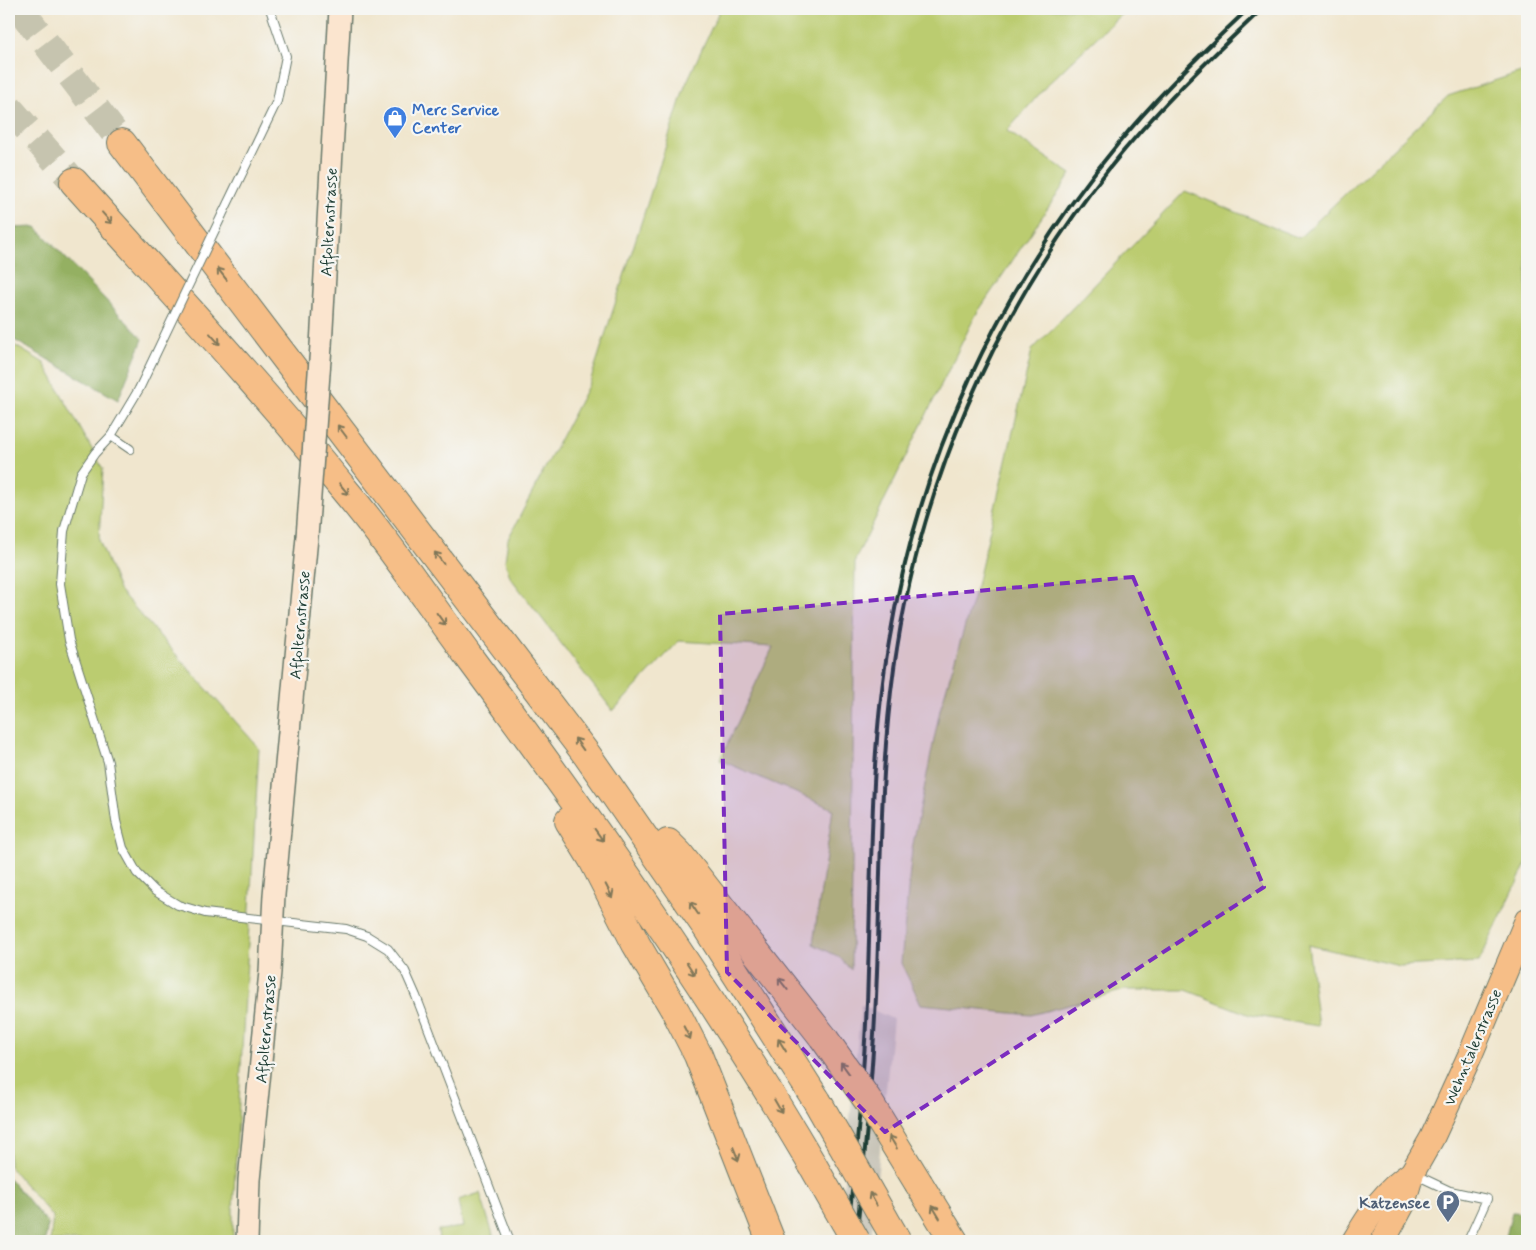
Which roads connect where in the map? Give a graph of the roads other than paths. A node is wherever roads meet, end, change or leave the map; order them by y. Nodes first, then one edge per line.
1 (270, 9) edge
2 (340, 9) edge
3 (122, 143) tunnel mouth
4 (74, 182) tunnel mouth
5 (111, 436) junction
6 (130, 449) dead end
7 (467, 654) junction
8 (607, 783) junction
9 (1527, 920) edge
10 (274, 923) junction
11 (1412, 1173) junction
12 (769, 1239) edge
13 (247, 1241) edge
14 (510, 1241) edge
15 (856, 1241) edge
16 (897, 1241) edge
17 (954, 1241) edge
18 (1354, 1241) edge
19 (1384, 1241) edge
20 (1468, 1241) edge

1 - 5 lane, bridge
2 - 10 street, Affolternstrasse, bridge
8 -> 3 highway
4 -> 7 highway
5 - 6 lane
5 - 10 lane
7 -> 12 highway
7 -> 15 highway, bridge
16 -> 8 highway, bridge
17 -> 8 highway, bridge
9 - 11 main road, Wehntalerstrasse
10 - 13 street, Affolternstrasse
10 - 14 lane
11 - 18 main road, Wehntalerstrasse
11 - 19 main road, Wehntalerstrasse
11 - 20 lane

